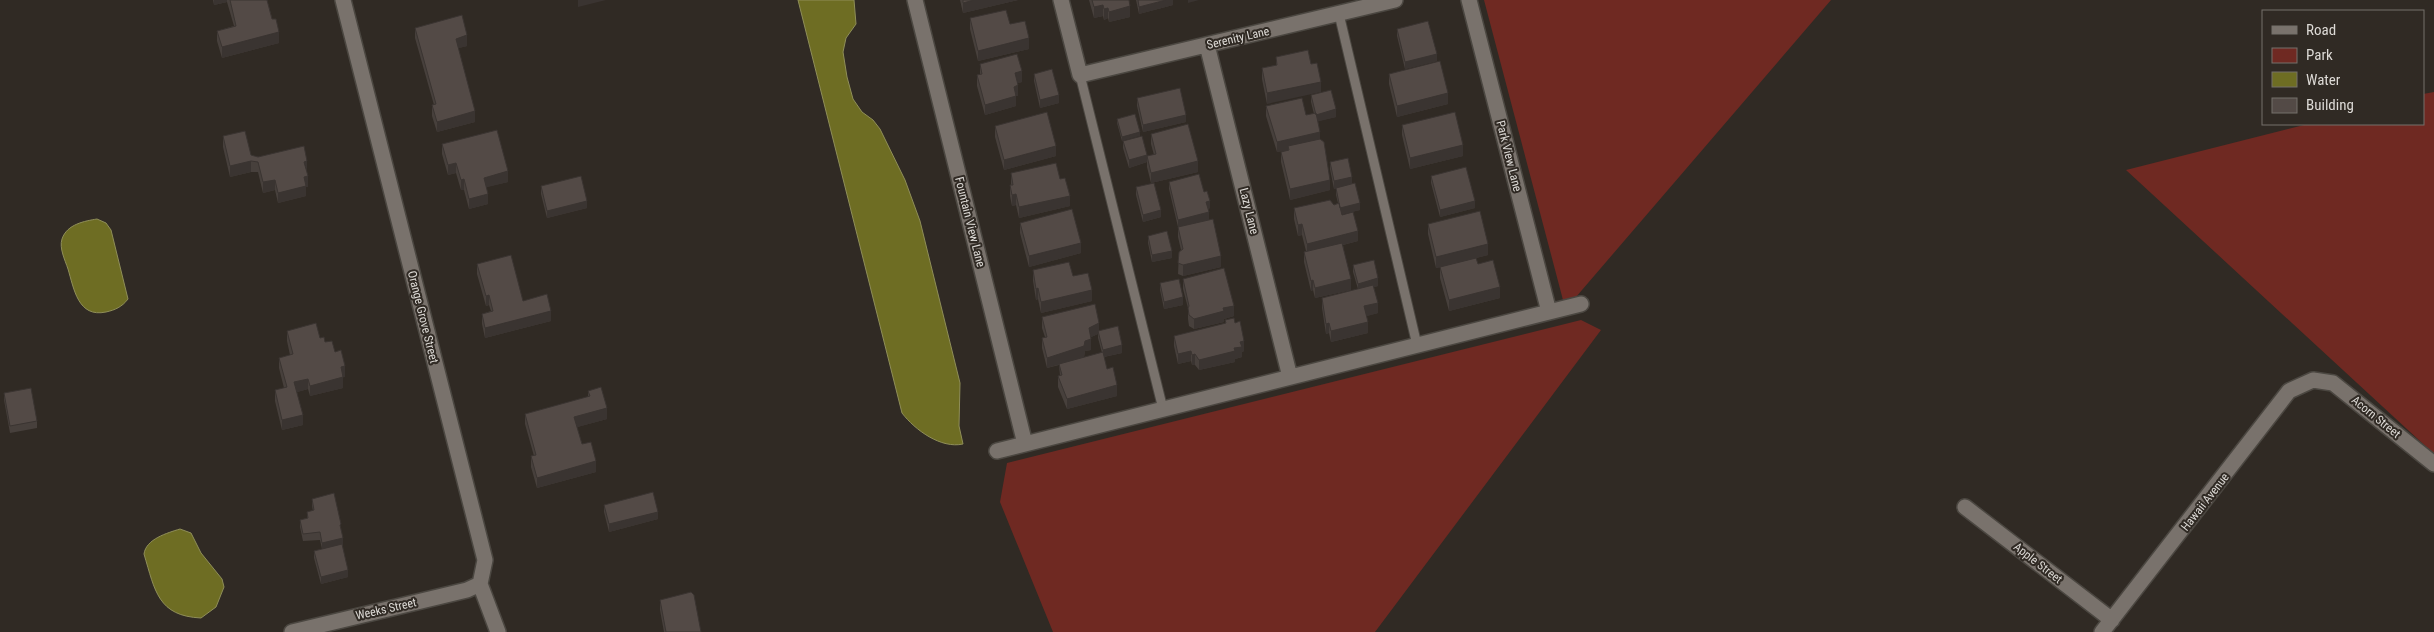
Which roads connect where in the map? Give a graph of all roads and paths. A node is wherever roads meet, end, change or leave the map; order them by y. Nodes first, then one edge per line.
1 (342, 0) edge
2 (915, 0) edge
3 (1061, 0) edge
4 (1396, 0) edge
5 (1469, 0) edge
6 (1339, 14) junction
7 (1207, 45) junction
8 (1080, 75) junction
9 (1581, 304) dead end
10 (1549, 312) junction
11 (1418, 345) junction
12 (1290, 377) junction
13 (2313, 380) joint
14 (1162, 409) junction
15 (1026, 444) junction
16 (996, 451) dead end
17 (2434, 464) edge
18 (1964, 507) dead end
19 (480, 584) junction
20 (2107, 626) edge
21 (292, 632) edge
22 (498, 632) edge

1 - 19 street, Orange Grove Street
2 - 15 street, Fountain View Lane
3 - 8 street
4 - 6 street, Serenity Lane
5 - 10 street, Park View Lane
6 - 7 street, Serenity Lane
6 - 11 lane
7 - 8 street, Serenity Lane
7 - 12 street, Lazy Lane
8 - 14 lane
9 - 10 street
10 - 11 street
11 - 12 street
12 - 14 street
13 - 17 street, Acorn Street
13 - 20 street, Hawaii Avenue
14 - 15 street
15 - 16 street
18 - 20 street, Apple Street
19 - 21 street, Weeks Street
19 - 22 street

